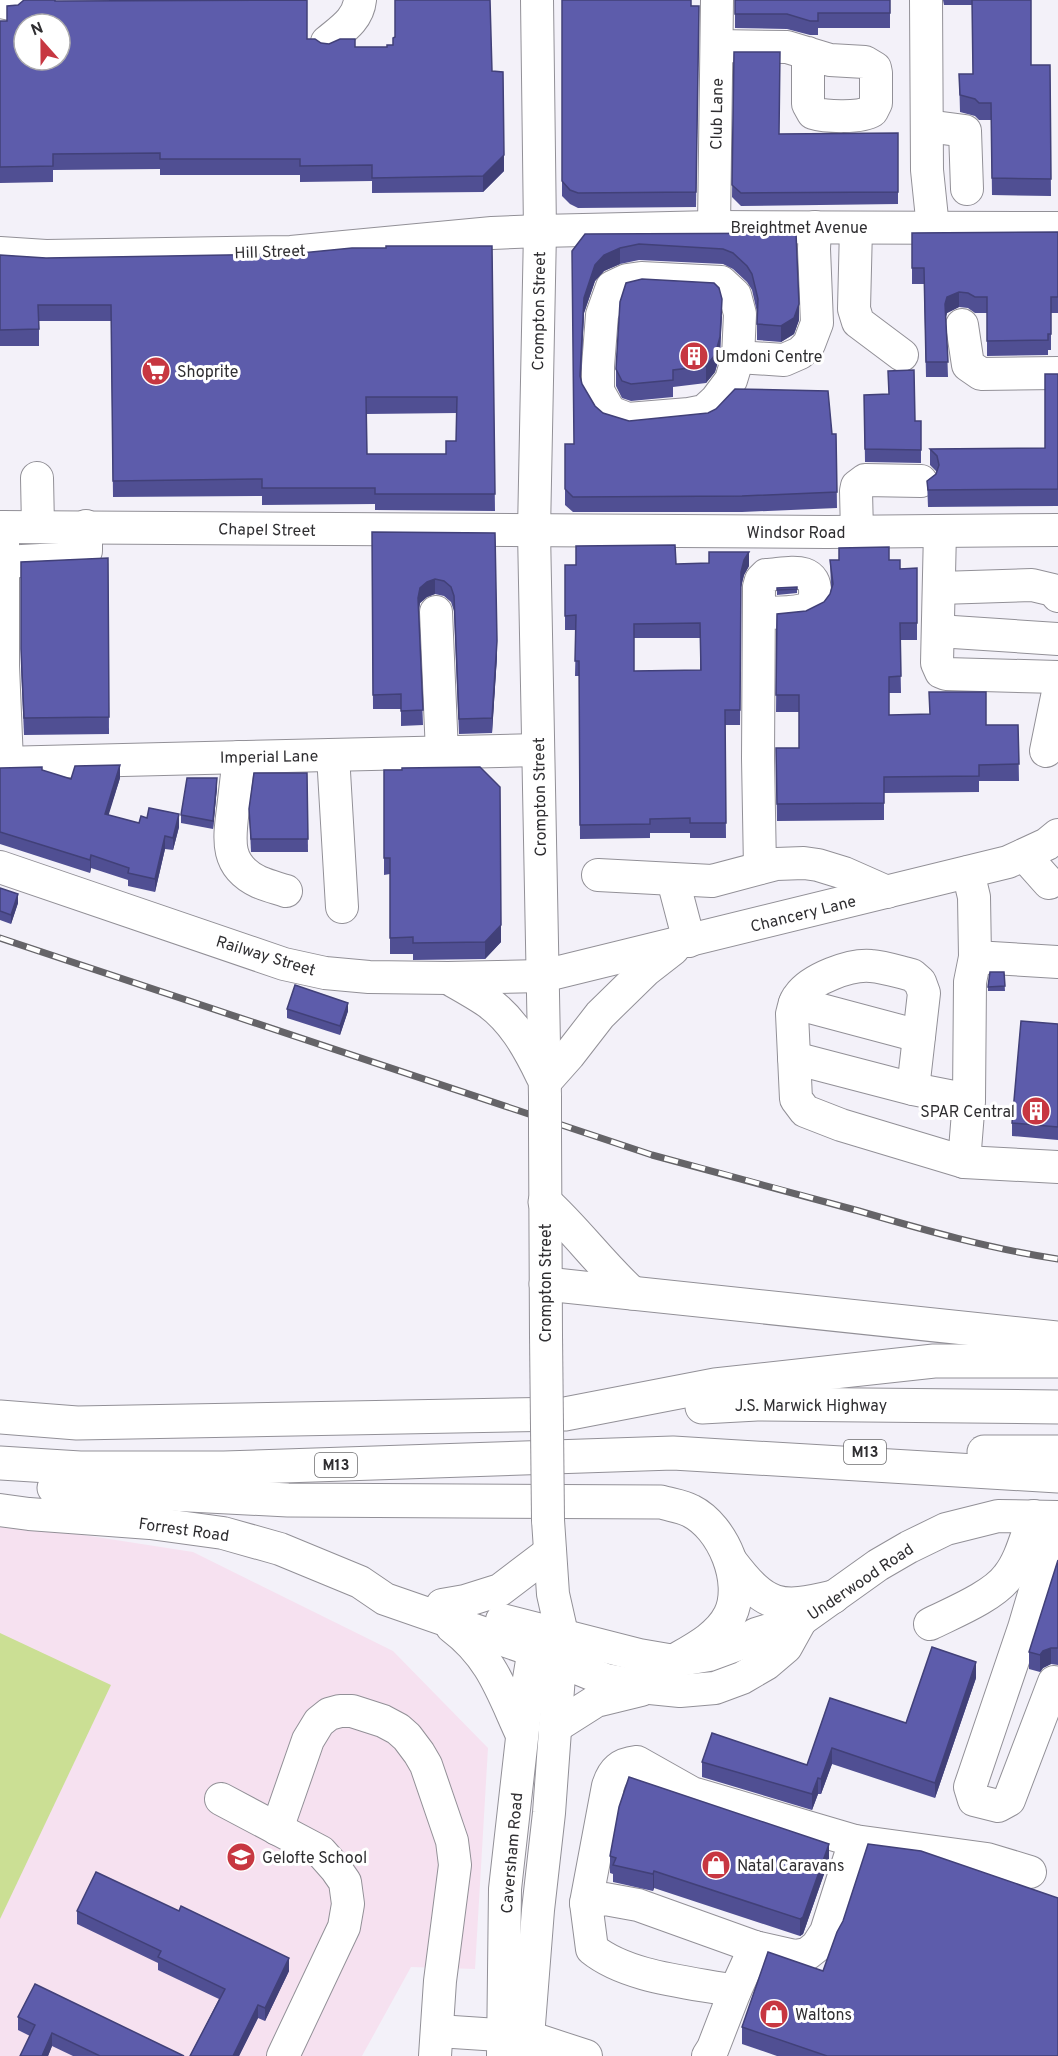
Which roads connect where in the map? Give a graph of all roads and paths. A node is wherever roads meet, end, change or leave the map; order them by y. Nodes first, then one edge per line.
1 (360, 0) edge
2 (537, 0) edge
3 (717, 0) edge
4 (926, 0) edge
5 (327, 42) edge
6 (717, 46) junction
7 (808, 53) dead end
8 (927, 126) junction
9 (967, 189) dead end
10 (714, 227) junction
11 (815, 227) junction
12 (856, 228) junction
13 (933, 228) junction
14 (1058, 228) edge
15 (540, 231) junction
16 (0, 253) edge
17 (962, 325) dead end
18 (902, 355) dead end
19 (738, 357) junction
20 (1058, 373) edge
21 (37, 478) dead end
22 (921, 481) dead end
23 (38, 526) junction
24 (86, 526) junction
25 (1, 527) edge
26 (1058, 530) edge
27 (534, 531) junction
28 (940, 531) junction
29 (857, 532) junction
30 (3, 562) junction
31 (940, 588) junction
32 (1058, 596) edge
33 (436, 612) dead end
34 (759, 613) dead end
35 (938, 631) junction
36 (1058, 639) edge
37 (1058, 677) edge
38 (1058, 692) edge
39 (538, 750) junction
40 (1046, 751) dead end
41 (442, 753) junction
42 (333, 755) junction
43 (239, 757) junction
44 (3, 762) edge
45 (1058, 835) edge
46 (1024, 855) junction
47 (0, 867) edge
48 (760, 868) junction
49 (968, 872) junction
50 (598, 875) dead end
51 (673, 879) junction
52 (1049, 883) dead end
53 (286, 891) dead end
54 (887, 892) junction
55 (342, 907) dead end
56 (685, 942) junction
57 (975, 957) junction
58 (1058, 962) edge
59 (543, 976) junction
60 (448, 978) junction
61 (795, 1003) junction
62 (919, 1036) junction
63 (794, 1058) junction
64 (545, 1089) junction
65 (913, 1089) junction
66 (969, 1100) junction
67 (964, 1162) junction
68 (1058, 1167) edge
69 (545, 1190) junction
70 (546, 1284) junction
71 (632, 1293) junction
72 (1058, 1338) edge
73 (1058, 1361) edge
74 (1058, 1407) edge
75 (565, 1413) junction
76 (0, 1417) edge
77 (1058, 1452) edge
78 (673, 1453) junction
79 (0, 1463) edge
80 (1058, 1476) edge
81 (0, 1484) edge
82 (0, 1510) edge
83 (1050, 1518) edge
84 (550, 1552) junction
85 (731, 1562) junction
86 (833, 1597) junction
87 (442, 1612) junction
88 (801, 1620) junction
89 (930, 1624) dead end
90 (548, 1644) junction
91 (611, 1649) junction
92 (674, 1660) junction
93 (1054, 1682) dead end
94 (650, 1688) junction
95 (555, 1727) junction
96 (523, 1736) junction
97 (221, 1799) dead end
98 (277, 1829) junction
99 (855, 1840) junction
100 (1030, 1872) dead end
101 (586, 1903) junction
102 (755, 1947) junction
103 (735, 1990) junction
104 (450, 2044) edge
105 (516, 2046) edge
106 (283, 2056) edge
107 (586, 2056) edge
108 (708, 2056) edge

1 - 5 street
2 - 15 street, Crompton Street
3 - 6 street, Club Lane
4 - 8 street
6 - 7 street
6 - 10 street, Club Lane
8 - 9 street
8 - 13 street
10 - 11 street, Breightmet Avenue
10 - 15 street, Breightmet Avenue
11 - 12 street, Breightmet Avenue
11 - 19 street
12 - 13 street, Breightmet Avenue
12 - 18 street
13 - 14 street, Breightmet Avenue
15 - 16 street, Hill Street
15 - 27 street, Crompton Street
17 - 20 street
19 - 19 street
21 - 23 street
22 - 29 street
23 - 24 street, Chapel Street
23 - 25 street, Chapel Street
24 - 27 street, Chapel Street
24 - 30 street
25 - 30 street
26 - 28 street, Windsor Road
27 - 29 street, Windsor Road
27 - 39 street, Crompton Street
28 - 29 street, Windsor Road
28 - 31 street
30 - 44 street
31 - 32 street
31 - 35 street
33 - 41 street
34 - 48 street
35 - 36 street
35 - 37 street
38 - 40 street
39 - 41 street, Imperial Lane
39 - 59 street, Crompton Street
41 - 42 street, Imperial Lane
42 - 43 street, Imperial Lane
42 - 55 street
43 - 44 street, Imperial Lane
43 - 53 street
45 - 46 street, Chancery Lane
46 - 49 street, Chancery Lane
46 - 52 street
47 - 60 street, Railway Street
48 - 51 street
48 - 54 street
49 - 54 street, Chancery Lane
49 - 57 street
50 - 51 street
51 - 56 street
54 - 56 street, Chancery Lane
56 - 59 street, Chancery Lane
56 - 64 street
57 - 58 street
57 - 66 street
59 - 60 street, Railway Street
59 - 64 street, Crompton Street
60 - 64 street
61 - 62 street
61 - 62 street
61 - 63 street
62 - 65 street
63 - 65 street
63 - 67 street
64 - 69 street, Crompton Street, bridge
65 - 66 street
66 - 67 street
67 - 68 street
69 - 70 street, Crompton Street
69 - 71 highway
70 - 71 highway
70 - 84 street, Crompton Street, bridge
71 - 72 highway
73 - 75 highway
74 - 75 highway, J.S. Marwick Highway
75 - 76 highway
77 - 78 highway, M13
78 - 79 highway, M13
78 - 80 highway
81 - 85 highway
82 - 87 street, Forrest Road
83 - 86 street, Underwood Road
83 - 89 street
83 - 93 street
84 - 87 street
84 - 90 street, Crompton Street
84 - 91 street
85 - 86 highway
85 - 92 highway
86 - 88 street, Underwood Road
87 - 90 street, Forrest Road
87 - 96 street
88 - 92 street, Underwood Road
88 - 94 street, Underwood Road
90 - 91 street, Underwood Road
90 - 94 street, Underwood Road
90 - 95 street, Caversham Road
90 - 96 street, Caversham Road
91 - 92 street, Underwood Road
94 - 95 street
95 - 105 street, Caversham Road
96 - 105 street, Caversham Road
97 - 98 street
98 - 104 street
98 - 106 street
99 - 100 street
99 - 101 street
99 - 102 street
101 - 102 street
101 - 103 street
102 - 103 street
103 - 108 street
104 - 105 street
105 - 107 street

